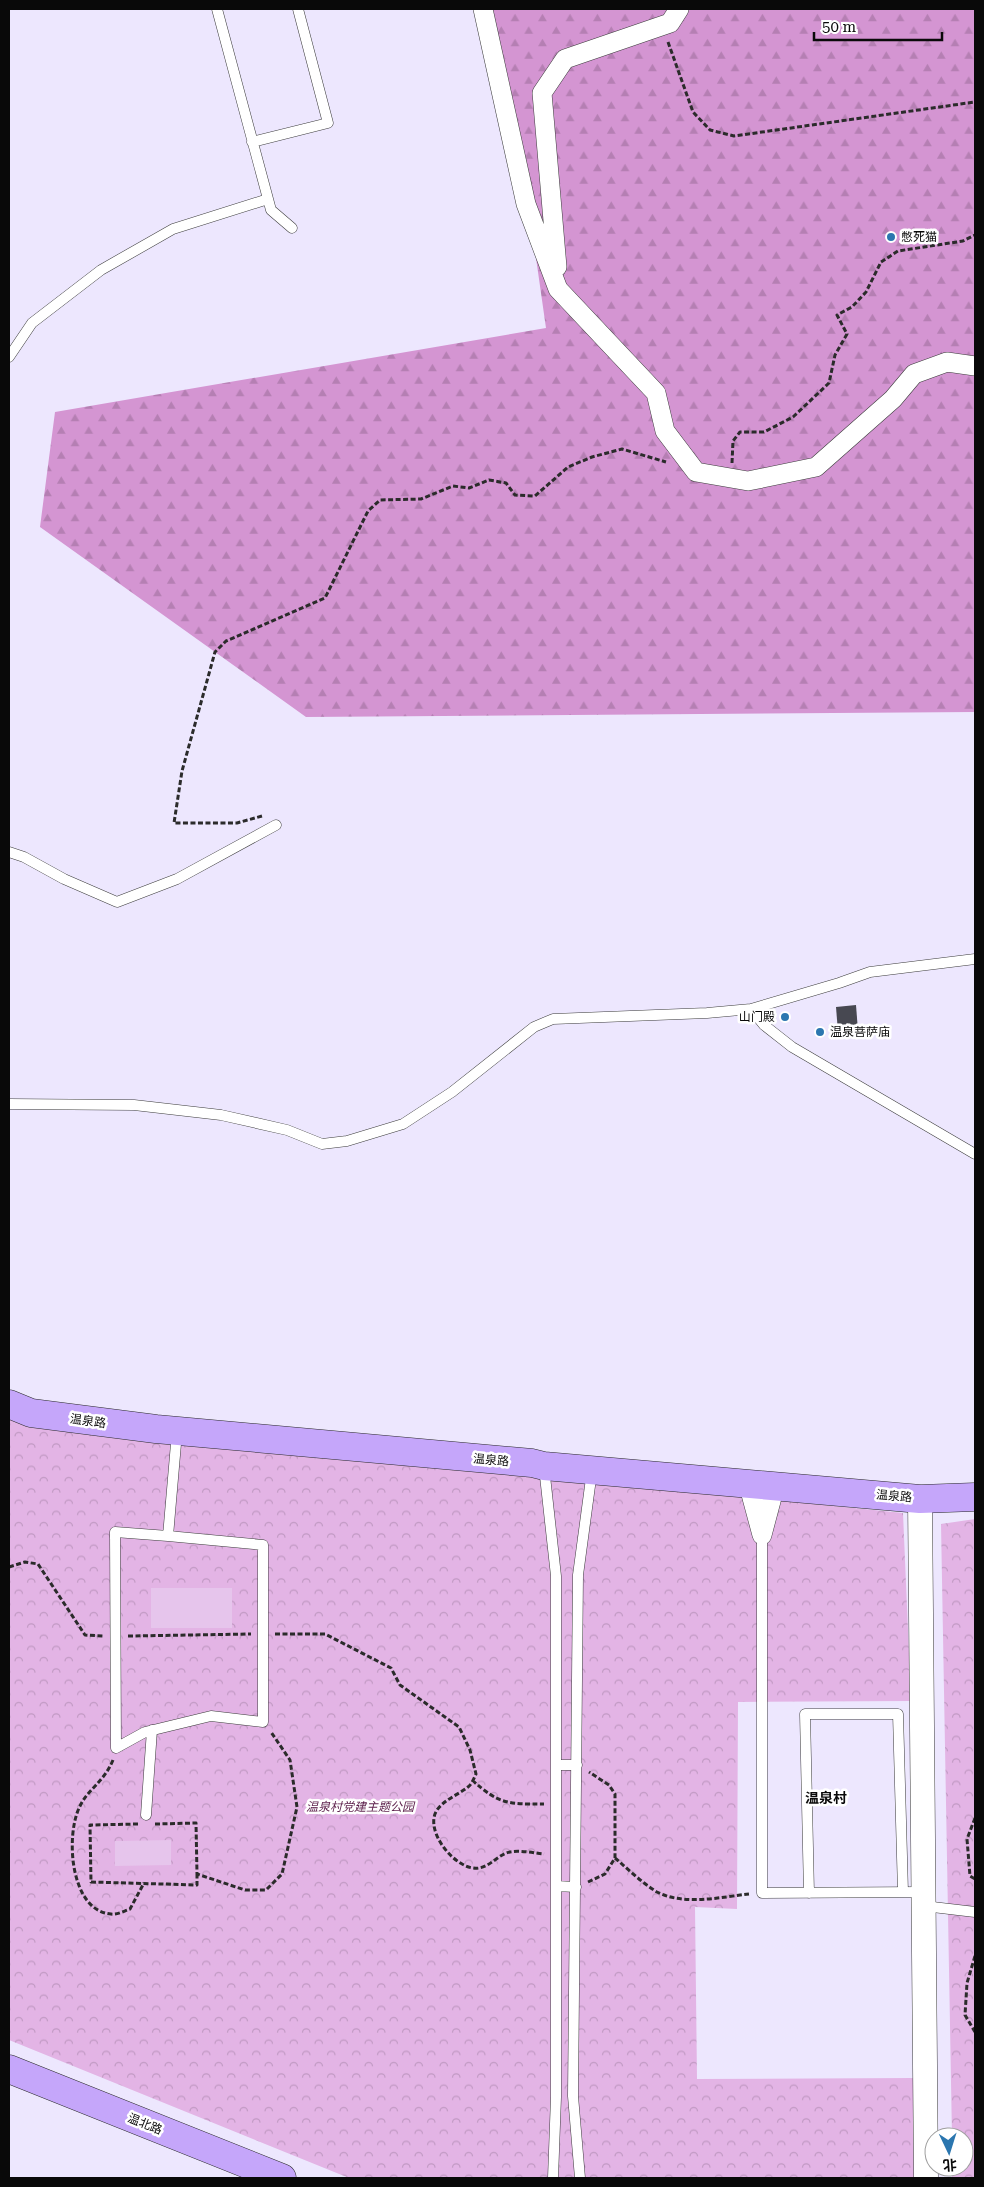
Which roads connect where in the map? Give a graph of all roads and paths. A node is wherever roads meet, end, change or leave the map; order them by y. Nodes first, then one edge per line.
1 (216, 9) edge
2 (298, 9) edge
3 (484, 9) edge
4 (679, 9) edge
5 (662, 26) junction
6 (975, 102) edge
7 (252, 142) junction
8 (268, 199) junction
9 (292, 228) dead end
10 (975, 236) edge
11 (558, 289) junction
12 (9, 357) edge
13 (975, 366) edge
14 (696, 472) junction
15 (732, 478) junction
16 (276, 825) joint
17 (9, 852) edge
18 (975, 959) edge
19 (751, 1009) junction
20 (9, 1104) edge
21 (975, 1154) edge
22 (9, 1404) edge
23 (178, 1431) junction
24 (544, 1466) junction
25 (592, 1470) junction
26 (748, 1483) junction
27 (775, 1486) junction
28 (975, 1497) edge
29 (920, 1499) junction
30 (762, 1535) junction
31 (168, 1536) junction
32 (9, 1566) edge
33 (263, 1634) junction
34 (116, 1636) junction
35 (263, 1722) junction
36 (152, 1730) junction
37 (116, 1748) junction
38 (557, 1765) junction
39 (577, 1765) junction
40 (472, 1780) junction
41 (556, 1804) junction
42 (146, 1815) dead end
43 (975, 1818) edge
44 (556, 1854) junction
45 (615, 1858) junction
46 (197, 1874) junction
47 (975, 1879) edge
48 (144, 1884) junction
49 (556, 1886) junction
50 (576, 1887) junction
51 (762, 1893) junction
52 (808, 1893) junction
53 (917, 1897) junction
54 (975, 1912) edge
55 (975, 1956) edge
56 (975, 2032) edge
57 (9, 2069) edge
58 (574, 2096) junction
59 (556, 2097) junction
60 (282, 2178) edge
61 (553, 2178) edge
62 (580, 2178) edge
63 (926, 2178) edge

1 - 7 lane
2 - 7 lane
3 - 11 street
4 - 5 street
5 - 6 path
5 - 11 street
7 - 8 lane
8 - 9 lane
8 - 12 lane
10 - 15 path
11 - 14 street
13 - 15 street
14 - 15 street
14 - 16 path
16 - 17 lane
18 - 19 lane
19 - 20 lane
19 - 21 lane
22 - 23 main road, 温泉路
23 - 24 main road, 温泉路
23 - 31 lane
24 - 25 main road, 温泉路
24 - 38 lane
25 - 26 main road, 温泉路
25 - 39 lane
26 - 27 main road, 温泉路
26 - 30 street
27 - 29 main road, 温泉路
27 - 30 street
28 - 29 main road, 温泉路
29 - 53 street
30 - 51 lane
31 - 33 lane
31 - 34 lane
32 - 34 path
33 - 34 path
33 - 35 lane
33 - 40 path
34 - 37 lane
35 - 36 lane
35 - 46 path
36 - 37 lane
36 - 42 lane
37 - 48 path
38 - 39 lane
38 - 41 lane
39 - 45 path
39 - 50 lane
40 - 41 path
40 - 44 path
41 - 44 lane
43 - 47 path
44 - 49 lane
45 - 50 path
45 - 51 path
46 - 48 path
46 - 48 path
49 - 50 lane
49 - 59 lane
50 - 58 lane
51 - 52 lane
52 - 53 lane
52 - 53 lane
53 - 54 lane
53 - 63 street
55 - 56 path
57 - 60 main road, 温北路
58 - 59 lane
58 - 62 lane
59 - 61 lane

